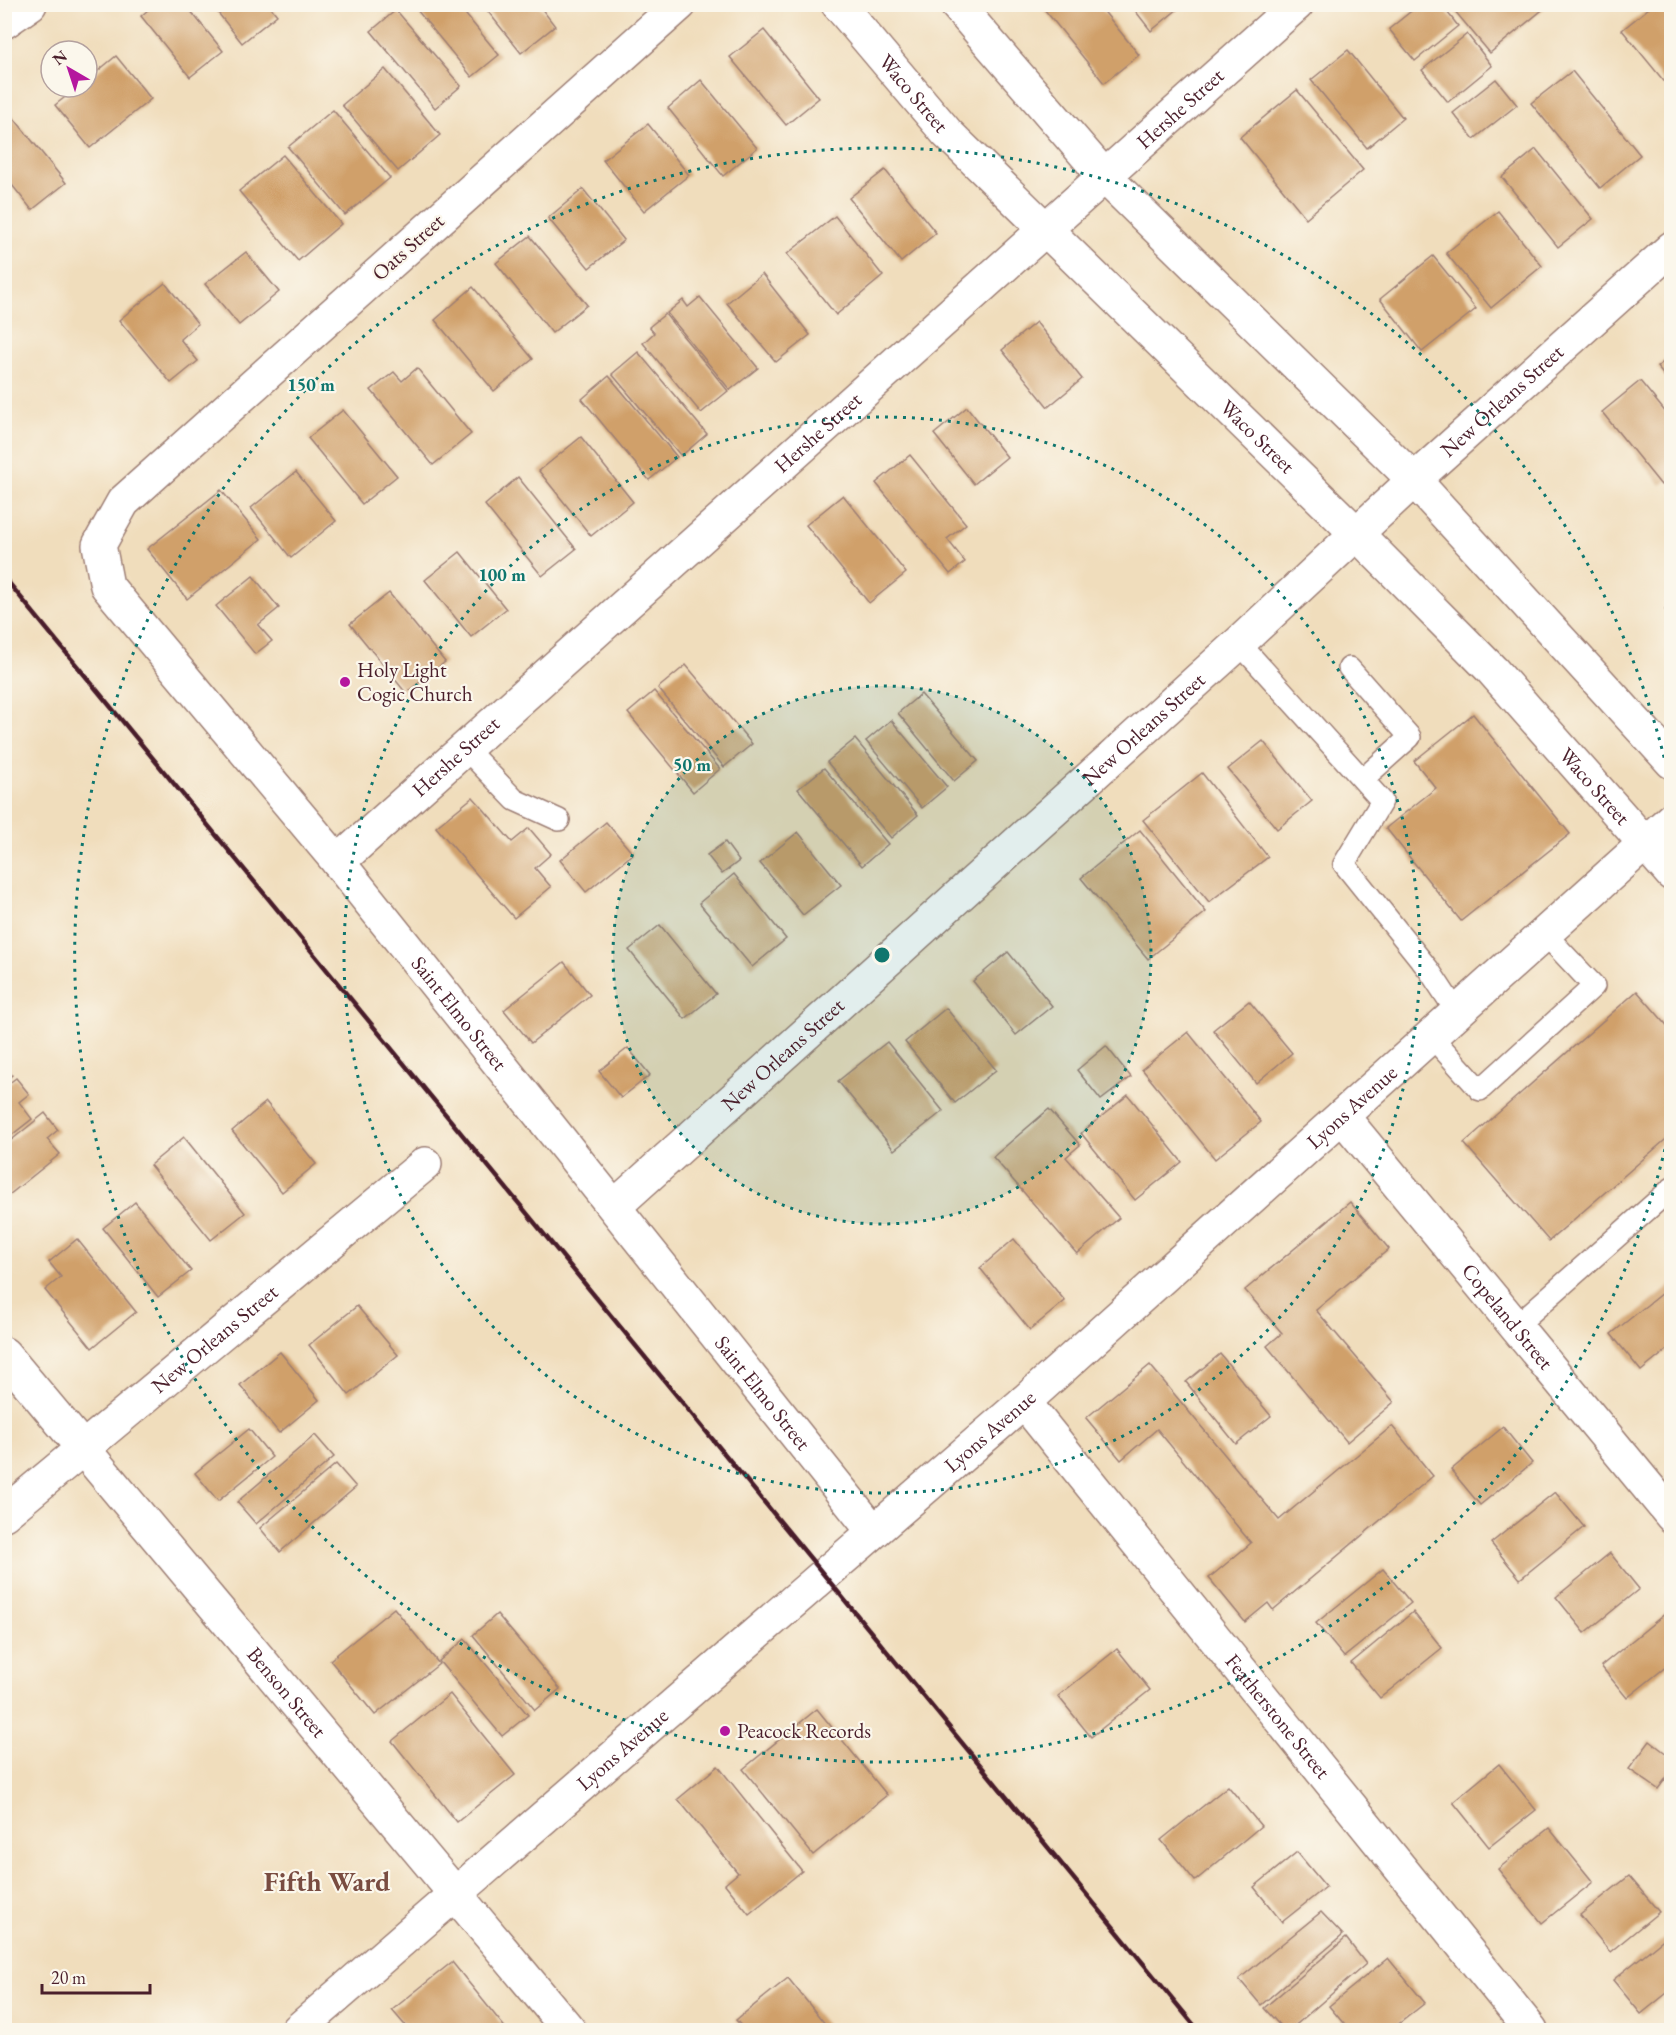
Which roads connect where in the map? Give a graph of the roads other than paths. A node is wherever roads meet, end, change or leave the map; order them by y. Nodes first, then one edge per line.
1 (30, 4) edge
2 (680, 4) edge
3 (838, 4) edge
4 (956, 4) edge
5 (1297, 4) edge
6 (4, 22) edge
7 (1105, 177) junction
8 (1044, 231) junction
9 (1671, 248) edge
10 (1414, 480) junction
11 (137, 490) joint
12 (1356, 533) junction
13 (1239, 643) junction
14 (1349, 668) dead end
15 (465, 748) junction
16 (1671, 762) edge
17 (1363, 779) junction
18 (1671, 819) edge
19 (559, 820) dead end
20 (1646, 843) junction
21 (338, 862) junction
22 (1671, 874) edge
23 (1545, 934) junction
24 (1456, 1011) junction
25 (1431, 1036) junction
26 (1342, 1116) junction
27 (425, 1164) dead end
28 (1671, 1188) edge
29 (615, 1206) junction
30 (1517, 1326) junction
31 (4, 1354) edge
32 (1024, 1402) junction
33 (83, 1448) junction
34 (4, 1514) edge
35 (1671, 1516) edge
36 (873, 1531) junction
37 (456, 1895) junction
38 (298, 2031) edge
39 (569, 2031) edge
40 (1531, 2031) edge

1 - 6 street
2 - 11 street, Oats Street
3 - 8 street, Waco Street
4 - 7 street
5 - 7 street, Hershe Street
7 - 8 street, Hershe Street
7 - 10 street
8 - 12 street, Waco Street
8 - 15 street, Hershe Street
9 - 10 street, New Orleans Street
10 - 12 street, New Orleans Street
10 - 16 street
11 - 21 street, Saint Elmo Street
12 - 13 street, New Orleans Street
12 - 20 street, Waco Street
13 - 17 lane
13 - 29 street, New Orleans Street
14 - 17 lane
15 - 19 lane
15 - 21 street, Hershe Street
17 - 24 lane
18 - 20 street, Lyons Avenue
20 - 22 street, Waco Street
20 - 23 street, Lyons Avenue
21 - 29 street, Saint Elmo Street
23 - 24 street, Lyons Avenue
23 - 25 lane
24 - 25 street, Lyons Avenue
25 - 26 street, Lyons Avenue
26 - 30 street, Copeland Street
26 - 32 street, Lyons Avenue
27 - 33 street, New Orleans Street
28 - 30 lane
29 - 36 street, Saint Elmo Street
30 - 35 street, Copeland Street
31 - 33 street, Benson Street
32 - 36 street, Lyons Avenue
32 - 40 street, Featherstone Street
33 - 34 street, New Orleans Street
33 - 37 street, Benson Street
36 - 37 street, Lyons Avenue
37 - 38 street, Lyons Avenue
37 - 39 street, Benson Street

